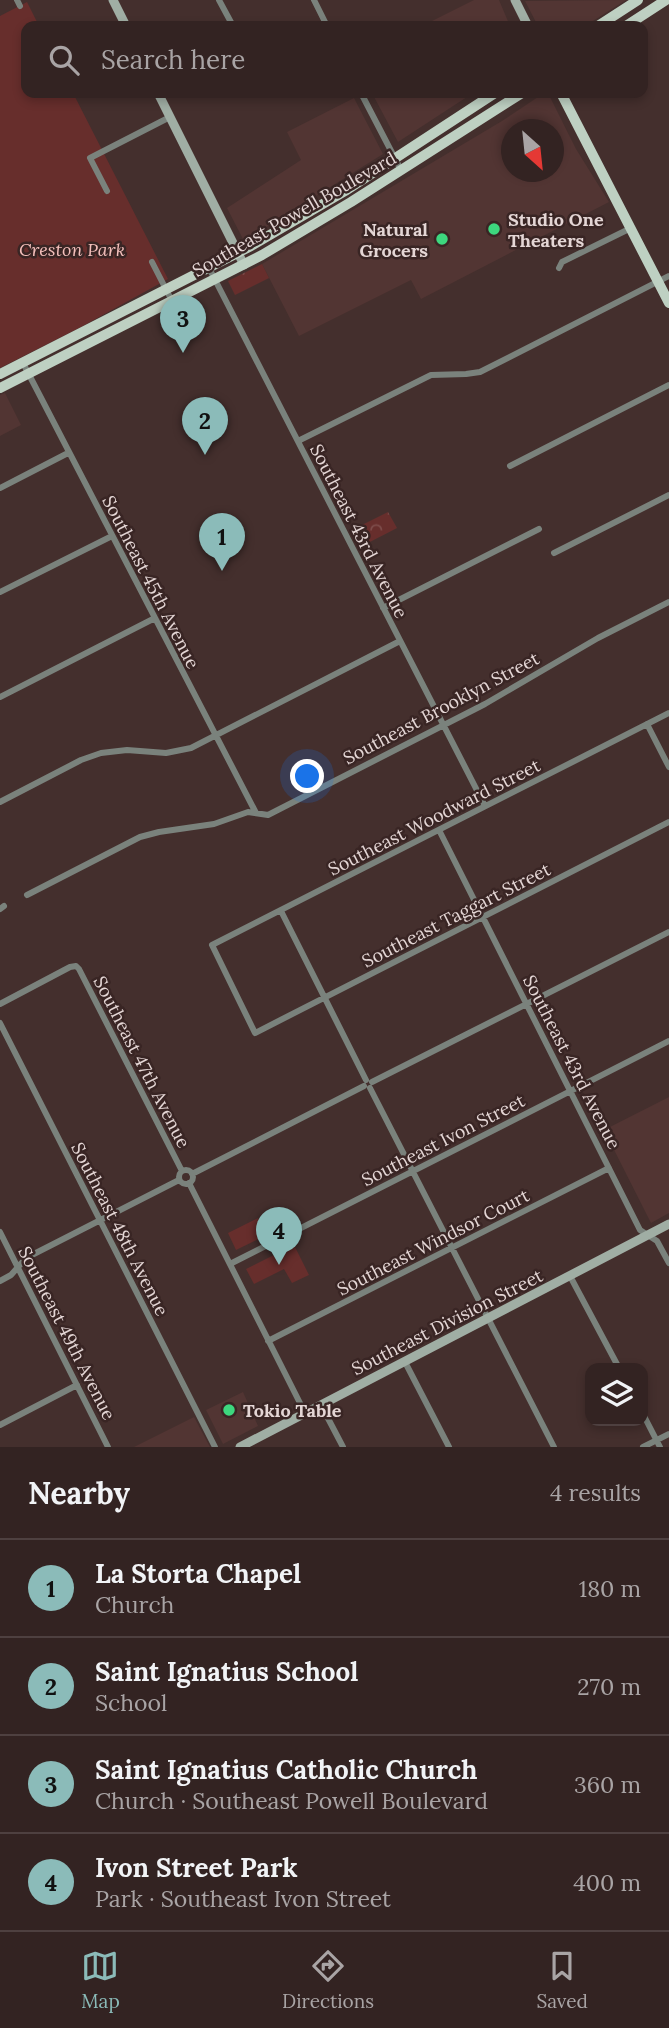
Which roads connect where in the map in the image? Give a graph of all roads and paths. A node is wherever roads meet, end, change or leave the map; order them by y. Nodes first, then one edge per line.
1 (113, 0) edge
2 (219, 0) edge
3 (314, 0) edge
4 (515, 0) edge
5 (638, 0) edge
6 (666, 0) edge
7 (124, 21) edge
8 (230, 21) edge
9 (324, 21) edge
10 (526, 21) edge
11 (606, 21) edge
12 (634, 21) edge
13 (160, 98) edge
14 (364, 98) edge
15 (487, 98) edge
16 (514, 98) edge
17 (564, 98) edge
18 (170, 117) junction
19 (394, 158) junction
20 (401, 170) junction
21 (107, 191) dead end
22 (631, 228) junction
23 (238, 253) junction
24 (152, 262) dead end
25 (244, 265) junction
26 (209, 268) junction
27 (559, 268) dead end
28 (669, 276) edge
29 (215, 279) junction
30 (658, 282) junction
31 (166, 290) junction
32 (172, 301) junction
33 (669, 303) edge
34 (23, 363) junction
35 (0, 374) edge
36 (29, 374) junction
37 (669, 385) edge
38 (0, 388) edge
39 (298, 442) junction
40 (68, 453) junction
41 (510, 466) dead end
42 (0, 488) edge
43 (669, 495) edge
44 (539, 529) dead end
45 (112, 536) junction
46 (554, 553) dead end
47 (0, 592) edge
48 (669, 602) edge
49 (383, 608) junction
50 (155, 618) junction
51 (400, 641) junction
52 (0, 696) edge
53 (669, 713) edge
54 (647, 724) junction
55 (443, 725) junction
56 (215, 736) junction
57 (669, 767) edge
58 (0, 802) edge
59 (485, 806) junction
60 (256, 813) junction
61 (669, 822) edge
62 (439, 830) junction
63 (27, 895) dead end
64 (281, 911) junction
65 (483, 917) junction
66 (669, 932) edge
67 (325, 997) junction
68 (0, 1004) edge
69 (527, 1004) junction
70 (0, 1023) edge
71 (255, 1033) joint
72 (669, 1041) edge
73 (368, 1084) junction
74 (571, 1091) junction
75 (609, 1168) junction
76 (182, 1171) junction
77 (414, 1171) junction
78 (192, 1174) junction
79 (179, 1180) junction
80 (189, 1183) junction
81 (100, 1220) junction
82 (669, 1224) edge
83 (0, 1232) edge
84 (649, 1235) junction
85 (451, 1248) junction
86 (669, 1263) edge
87 (230, 1264) junction
88 (18, 1267) junction
89 (570, 1276) junction
90 (0, 1281) edge
91 (487, 1319) junction
92 (268, 1341) junction
93 (405, 1362) junction
94 (616, 1363) edge
95 (77, 1385) junction
96 (321, 1405) junction
97 (305, 1413) junction
98 (648, 1424) edge
99 (0, 1426) edge
100 (669, 1434) edge
101 (658, 1444) edge
102 (108, 1447) edge
103 (215, 1447) edge
104 (240, 1447) edge
105 (343, 1447) edge
106 (449, 1447) edge
107 (554, 1447) edge
108 (643, 1447) edge

1 - 7 main road
2 - 8 street
3 - 9 street
4 - 10 main road
5 - 11 main road
6 - 12 main road
13 - 18 main road
14 - 19 street
15 - 19 main road, Southeast Powell Boulevard
16 - 20 main road, Southeast Powell Boulevard
17 - 22 main road
18 - 21 street
18 - 23 main road
19 - 20 street
19 - 23 main road, Southeast Powell Boulevard
20 - 25 main road, Southeast Powell Boulevard
22 - 27 street
22 - 30 main road
23 - 25 main road
23 - 26 main road, Southeast Powell Boulevard
24 - 31 street
25 - 29 main road, Southeast Powell Boulevard
26 - 29 street, Southeast 43rd Avenue
26 - 31 main road, Southeast Powell Boulevard
28 - 30 street
29 - 32 main road, Southeast Powell Boulevard
29 - 39 street, Southeast 43rd Avenue
30 - 33 main road
30 - 39 street
31 - 32 street
31 - 34 main road, Southeast Powell Boulevard
32 - 36 main road, Southeast Powell Boulevard
34 - 35 main road, Southeast Powell Boulevard
34 - 36 street, Southeast 45th Avenue
36 - 38 main road, Southeast Powell Boulevard
36 - 40 street, Southeast 45th Avenue
37 - 41 street
39 - 49 street, Southeast 43rd Avenue
40 - 42 street
40 - 45 street, Southeast 45th Avenue
43 - 46 street
44 - 49 street
45 - 47 street
45 - 50 street, Southeast 45th Avenue
48 - 55 street, Southeast Brooklyn Street
49 - 51 street, Southeast 43rd Avenue
50 - 52 street
50 - 56 street, Southeast 45th Avenue
51 - 55 street, Southeast 43rd Avenue
51 - 56 street
53 - 54 street, Southeast Woodward Street
54 - 57 street
54 - 59 street, Southeast Woodward Street
55 - 59 street, Southeast 43rd Avenue
55 - 60 street, Southeast Brooklyn Street
56 - 58 street
56 - 60 street, Southeast 45th Avenue
59 - 62 street, Southeast Woodward Street
60 - 63 street, Southeast Brooklyn Street
61 - 65 street, Southeast Taggart Street
62 - 64 street, Southeast Woodward Street
62 - 65 street, Southeast 43rd Avenue
64 - 67 street
64 - 71 street, Southeast Woodward Street
65 - 67 street, Southeast Taggart Street
65 - 69 street, Southeast 43rd Avenue
66 - 69 street
67 - 71 street, Southeast Taggart Street
67 - 73 street
68 - 76 street, Southeast 47th Avenue
69 - 73 street
69 - 74 street, Southeast 43rd Avenue
70 - 81 street, Southeast 48th Avenue
72 - 74 street, Southeast Ivon Street
73 - 77 street
73 - 78 street
74 - 75 street, Southeast 43rd Avenue
74 - 77 street, Southeast Ivon Street
75 - 84 street, Southeast 43rd Avenue
75 - 85 street, Southeast Windsor Court
76 - 78 street
76 - 79 street
77 - 85 street
77 - 87 street, Southeast Ivon Street
78 - 80 street
79 - 80 street
79 - 81 street
80 - 87 street
81 - 88 street
81 - 103 street, Southeast 48th Avenue
82 - 84 main road, Southeast Division Street
83 - 88 street, Southeast 49th Avenue
84 - 86 street, Southeast 43rd Avenue
84 - 89 main road, Southeast Division Street
85 - 91 street
85 - 92 street, Southeast Windsor Court
87 - 92 street
88 - 90 street
88 - 95 street, Southeast 49th Avenue
89 - 91 main road, Southeast Division Street
89 - 94 street
91 - 93 main road, Southeast Division Street
91 - 107 street
92 - 97 street
93 - 96 main road, Southeast Division Street
93 - 106 street
95 - 99 street
95 - 102 street, Southeast 49th Avenue
96 - 97 main road, Southeast Division Street
96 - 105 street
97 - 104 main road, Southeast Division Street
98 - 101 street
100 - 101 street
101 - 108 street

